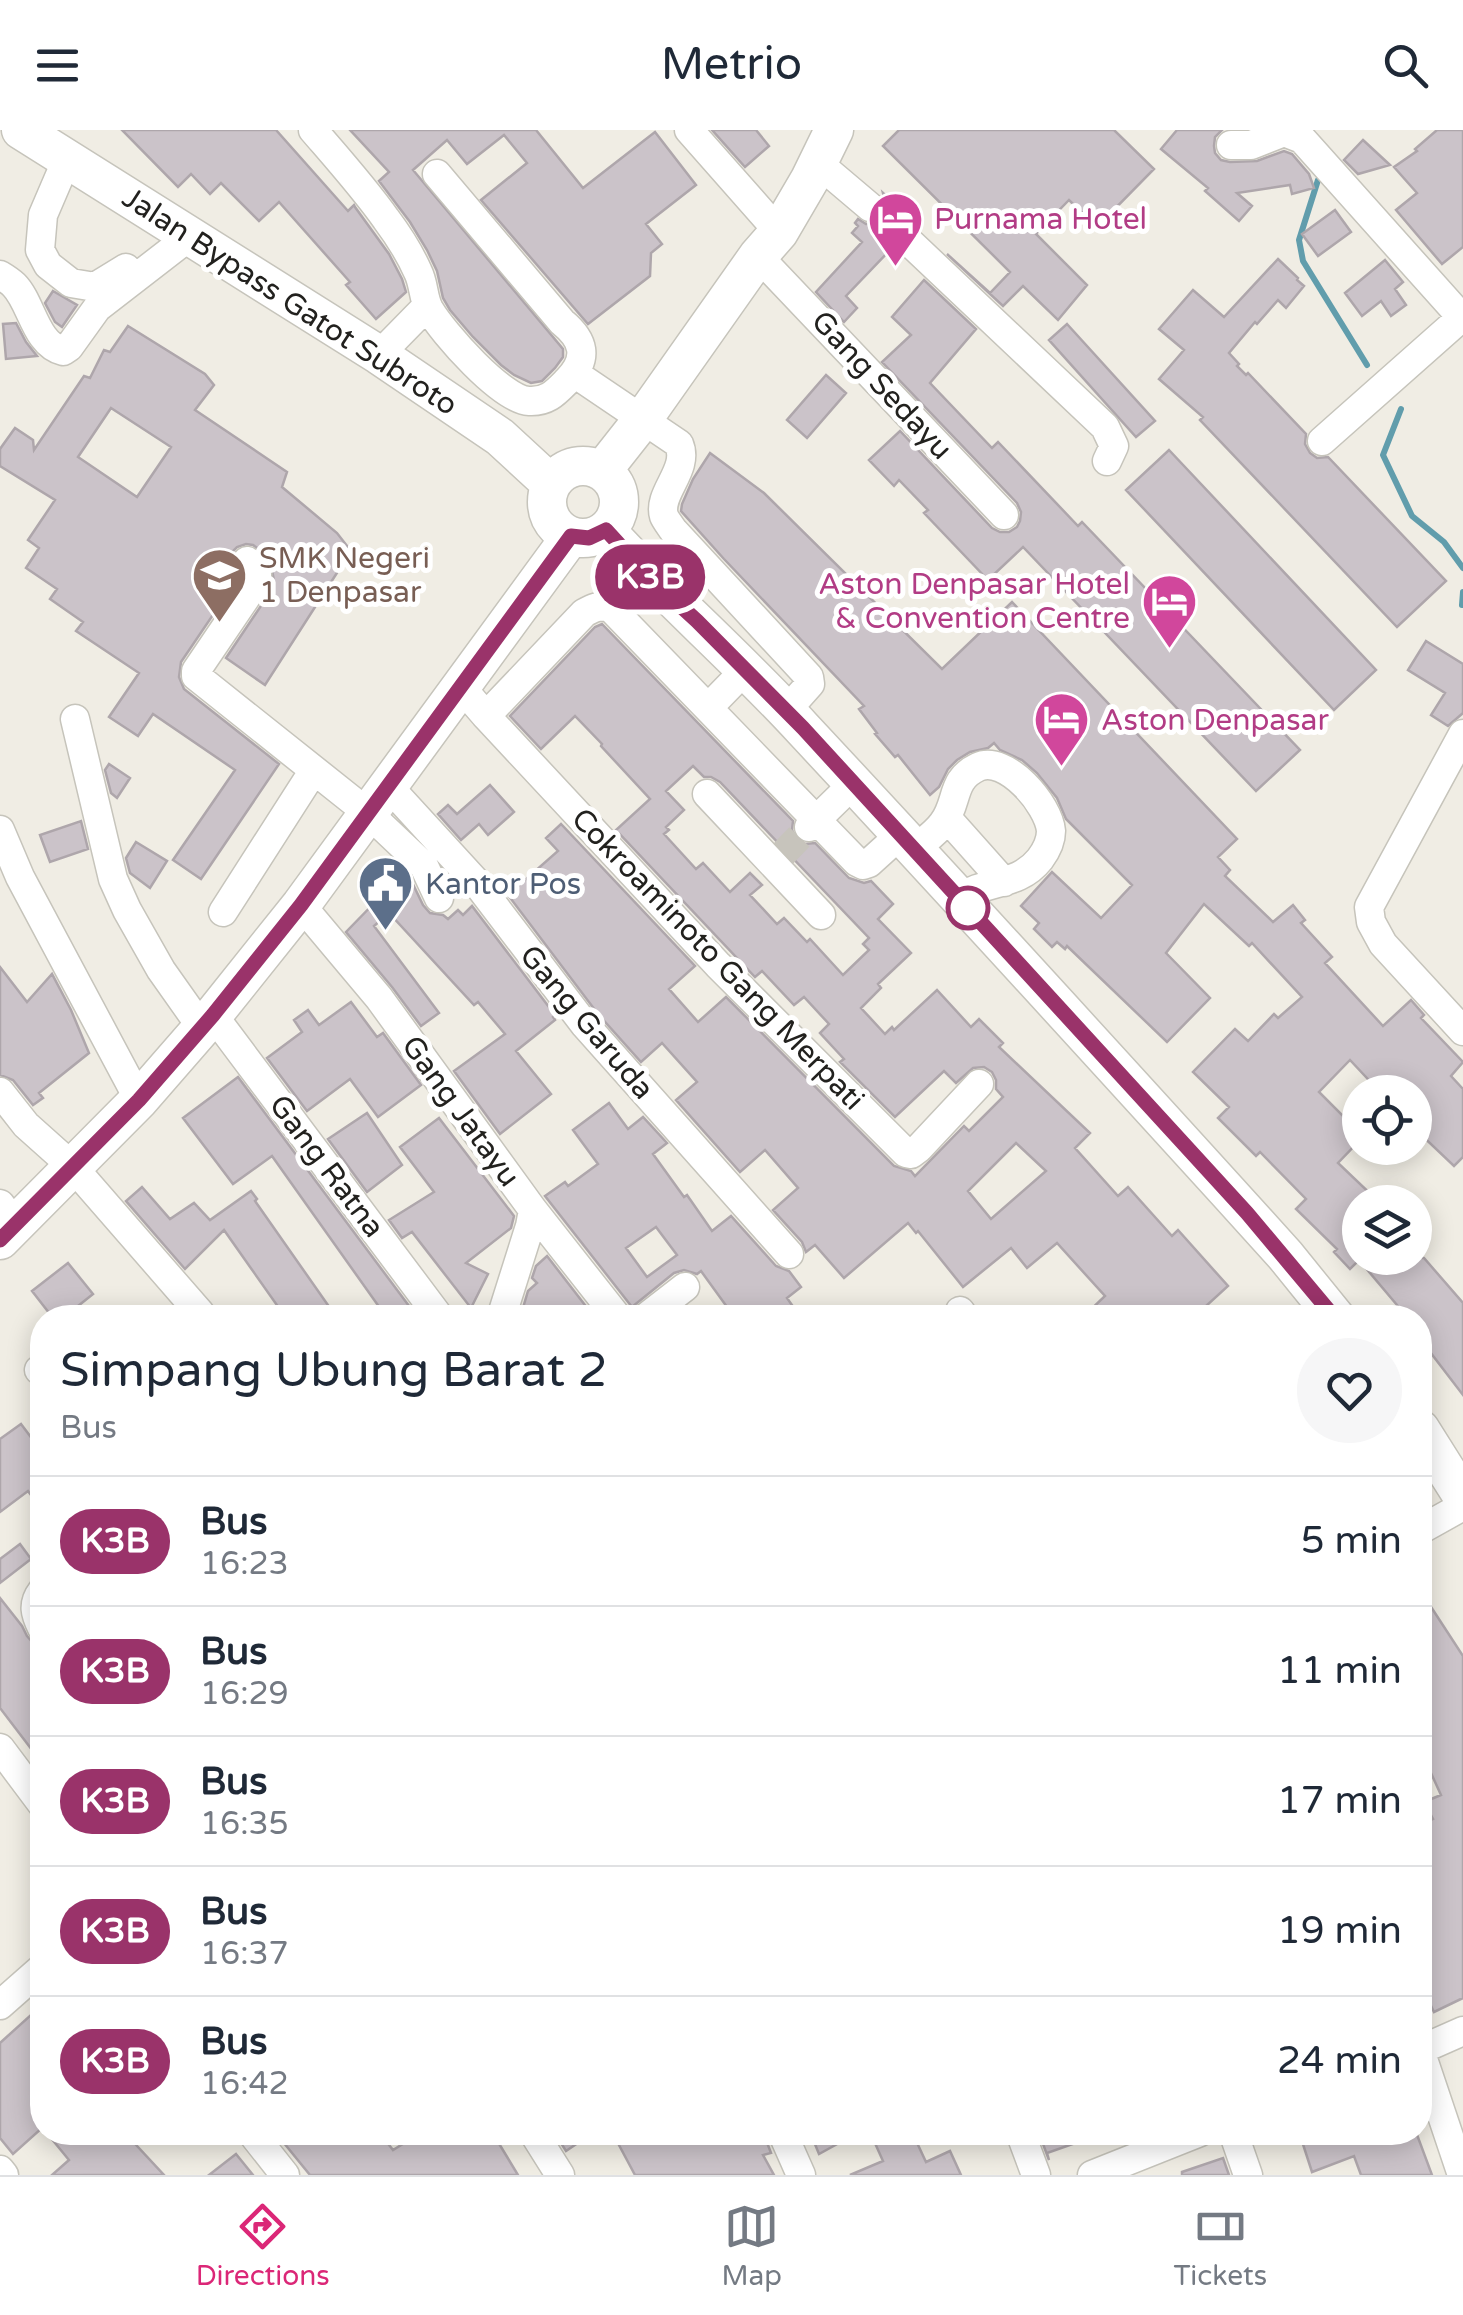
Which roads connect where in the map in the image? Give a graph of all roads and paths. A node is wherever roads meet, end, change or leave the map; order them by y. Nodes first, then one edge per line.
1 (22, 130) edge
2 (313, 130) edge
3 (689, 130) edge
4 (1231, 145) dead end
5 (826, 147) edge
6 (67, 159) junction
7 (436, 174) dead end
8 (870, 206) tunnel mouth
9 (181, 230) junction
10 (903, 236) tunnel mouth
11 (769, 244) junction
12 (0, 275) edge
13 (427, 306) junction
14 (1462, 318) edge
15 (379, 356) junction
16 (574, 373) junction
17 (643, 419) junction
18 (1322, 440) dead end
19 (1107, 462) dead end
20 (602, 472) junction
21 (551, 484) junction
22 (1004, 514) dead end
23 (588, 533) junction
24 (246, 561) dead end
25 (745, 670) junction
26 (461, 687) junction
27 (708, 708) junction
28 (786, 711) junction
29 (486, 716) junction
30 (75, 719) dead end
31 (1463, 734) edge
32 (314, 770) junction
33 (853, 784) junction
34 (707, 794) dead end
35 (378, 800) junction
36 (946, 818) junction
37 (813, 823) junction
38 (0, 830) edge
39 (908, 842) junction
40 (1004, 882) junction
41 (439, 898) dead end
42 (959, 898) junction
43 (301, 905) junction
44 (223, 912) dead end
45 (821, 915) dead end
46 (207, 1021) junction
47 (1463, 1031) edge
48 (979, 1084) dead end
49 (0, 1092) edge
50 (139, 1100) junction
51 (73, 1168) junction
52 (533, 1210) junction
53 (5, 1223) edge
54 (789, 1254) dead end
55 (685, 1287) dead end
56 (193, 1305) edge
57 (430, 1305) edge
58 (505, 1305) edge
59 (608, 1305) edge
60 (662, 1305) edge
61 (1325, 1305) edge
62 (1432, 1458) edge
63 (1463, 1496) edge
64 (1463, 1506) edge
65 (1432, 1523) edge
66 (0, 1748) edge
67 (30, 1788) edge
68 (30, 1979) edge
69 (0, 2005) edge
70 (1463, 2031) edge
71 (1432, 2045) edge
72 (1432, 2085) edge
73 (261, 2145) edge
74 (541, 2145) edge
75 (788, 2145) edge
76 (1025, 2145) edge
77 (1167, 2145) edge
78 (1237, 2145) edge
79 (1462, 2174) edge
80 (285, 2175) edge
81 (560, 2175) edge
82 (802, 2175) edge
83 (1036, 2175) edge
84 (1092, 2175) edge
85 (1248, 2175) edge

1 - 6 highway, Jalan Bypass Gatot Subroto
2 - 13 street
3 - 11 street, Gang Sedayu
4 - 14 street
5 - 8 street
5 - 11 highway
6 - 9 highway, Jalan Bypass Gatot Subroto
6 - 9 street
7 - 16 street
9 - 12 street
9 - 15 highway, Jalan Bypass Gatot Subroto
10 - 19 street
11 - 17 highway
11 - 22 street, Gang Sedayu
13 - 15 street
13 - 16 street
14 - 18 street
15 - 21 highway, Jalan Bypass Gatot Subroto
16 - 17 street
17 - 20 highway
17 - 28 street
20 - 21 highway
20 - 23 highway
21 - 23 highway
23 - 25 highway
23 - 26 highway
24 - 32 street
25 - 27 street
25 - 28 highway
26 - 29 street, Cokroaminoto Gang Merpati
26 - 35 highway
27 - 29 street
27 - 37 street
28 - 33 highway
29 - 48 street, Cokroaminoto Gang Merpati
30 - 46 street, Gang Ratna
31 - 47 street
32 - 35 street
32 - 44 street
33 - 37 street
33 - 39 highway
34 - 45 street
35 - 41 street
35 - 43 highway
35 - 54 street, Gang Garuda
36 - 39 street
36 - 40 street
36 - 40 street
37 - 39 street
38 - 50 street
39 - 42 highway
40 - 42 street
42 - 61 highway
43 - 46 highway
43 - 52 street, Gang Jatayu
46 - 50 highway
46 - 57 street, Gang Ratna
49 - 51 street
50 - 51 highway
51 - 53 highway
51 - 56 street
52 - 58 street
52 - 59 street, Gang Jatayu
55 - 60 street
62 - 63 highway
64 - 65 street
66 - 67 street
68 - 69 street
70 - 71 street
72 - 79 street
73 - 80 street
74 - 81 street
75 - 82 street
76 - 83 street
77 - 84 street
78 - 85 street

